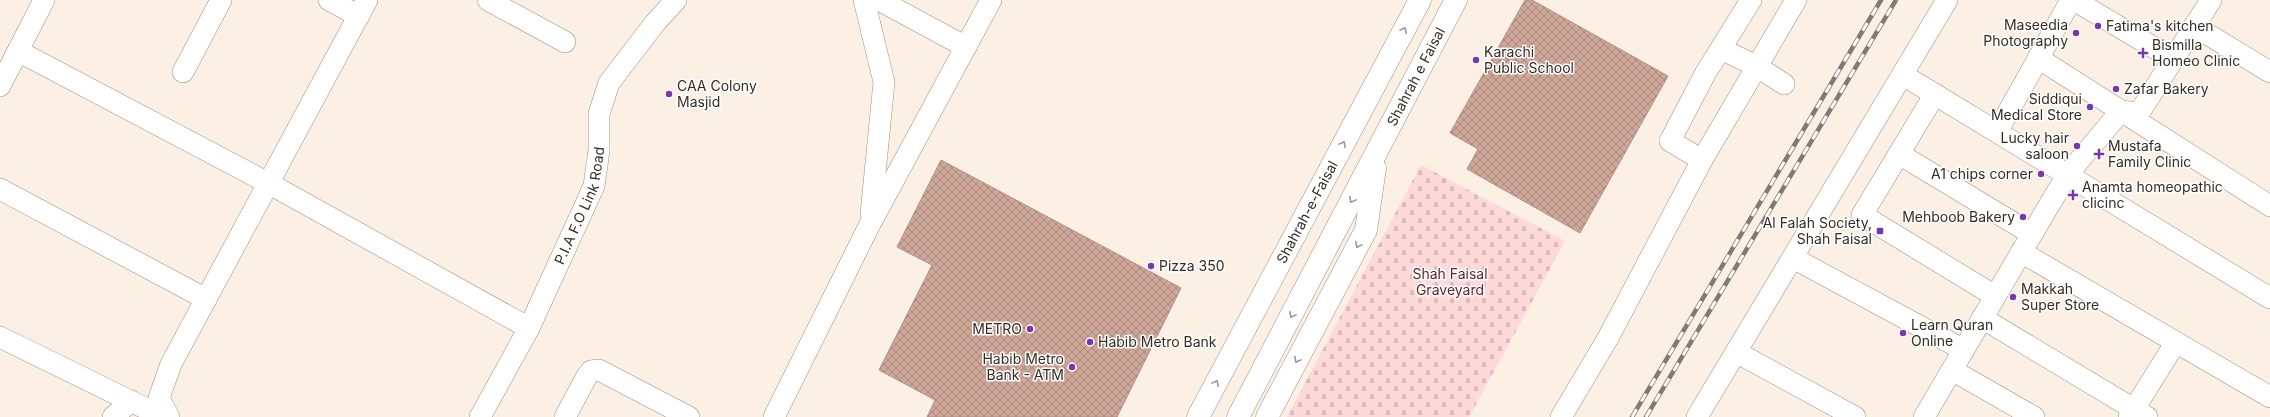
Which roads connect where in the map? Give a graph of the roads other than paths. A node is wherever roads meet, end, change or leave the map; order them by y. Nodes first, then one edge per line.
1 (44, 0) edge
2 (221, 0) edge
3 (329, 0) edge
4 (488, 0) edge
5 (676, 0) edge
6 (864, 0) edge
7 (879, 0) edge
8 (991, 0) edge
9 (1456, 0) edge
10 (1751, 0) edge
11 (1796, 0) edge
12 (1947, 0) edge
13 (2073, 0) edge
14 (2210, 0) edge
15 (1418, 4) edge
16 (363, 8) edge
17 (2194, 26) junction
18 (565, 42) dead end
19 (966, 48) junction
20 (1721, 49) junction
21 (18, 51) junction
22 (2038, 58) junction
23 (2173, 59) junction
24 (1756, 66) junction
25 (182, 72) dead end
26 (2270, 72) edge
27 (1903, 75) junction
28 (1784, 84) dead end
29 (0, 86) edge
30 (1935, 94) junction
31 (2121, 111) junction
32 (1997, 132) junction
33 (1377, 153) junction
34 (1899, 154) junction
35 (1702, 160) junction
36 (2067, 175) junction
37 (268, 183) junction
38 (0, 189) edge
39 (2270, 206) edge
40 (869, 226) junction
41 (2032, 234) junction
42 (2021, 252) junction
43 (1793, 258) junction
44 (1995, 296) junction
45 (2270, 298) edge
46 (206, 299) junction
47 (1982, 318) junction
48 (529, 328) junction
49 (0, 336) edge
50 (2176, 342) junction
51 (1964, 350) junction
52 (1736, 352) junction
53 (1952, 370) junction
54 (2270, 397) edge
55 (131, 401) junction
56 (2137, 414) edge
57 (113, 417) edge
58 (163, 417) edge
59 (169, 417) edge
60 (480, 417) edge
61 (565, 417) edge
62 (689, 417) edge
63 (774, 417) edge
64 (1198, 417) edge
65 (1238, 417) edge
66 (1267, 417) edge
67 (1561, 417) edge
68 (1698, 417) edge
69 (1855, 417) edge
70 (1924, 417) edge
71 (2034, 417) edge

1 - 21 street
2 - 25 street
3 - 16 street
4 - 18 street
5 - 48 street, P.I.A F.O Link Road
6 - 40 street
7 - 19 street
8 - 19 street
9 - 33 highway, Shahrah e Faisal
10 - 20 street
11 - 24 street
12 - 27 street
13 - 22 street
13 - 23 street
14 - 17 street
64 -> 15 highway, Shahrah-e-Faisal
16 - 37 street
17 - 23 street
17 - 26 street
19 - 40 street
20 - 24 street
20 - 35 street
21 - 29 street
21 - 37 street
22 - 31 street
22 - 32 street
23 - 31 street
24 - 28 street
24 - 35 street
27 - 30 street
27 - 43 street
30 - 32 street
30 - 34 street
31 - 36 street
31 - 39 street
32 - 36 street
33 -> 65 highway
33 -> 66 highway
34 - 41 street
34 - 44 street
35 - 67 street
36 - 41 street
36 - 45 street
37 - 46 street
37 - 48 street
38 - 46 street
40 - 63 street
41 - 42 street
42 - 44 street
42 - 50 street
43 - 51 street
43 - 52 street
44 - 47 street
46 - 59 street
47 - 51 street
47 - 56 street
48 - 60 street, P.I.A F.O Link Road
49 - 55 street
50 - 54 street
50 - 56 street
51 - 53 street
52 - 68 street
52 - 69 street
53 - 70 street
53 - 71 street
55 - 57 street
55 - 58 street
61 - 62 street

